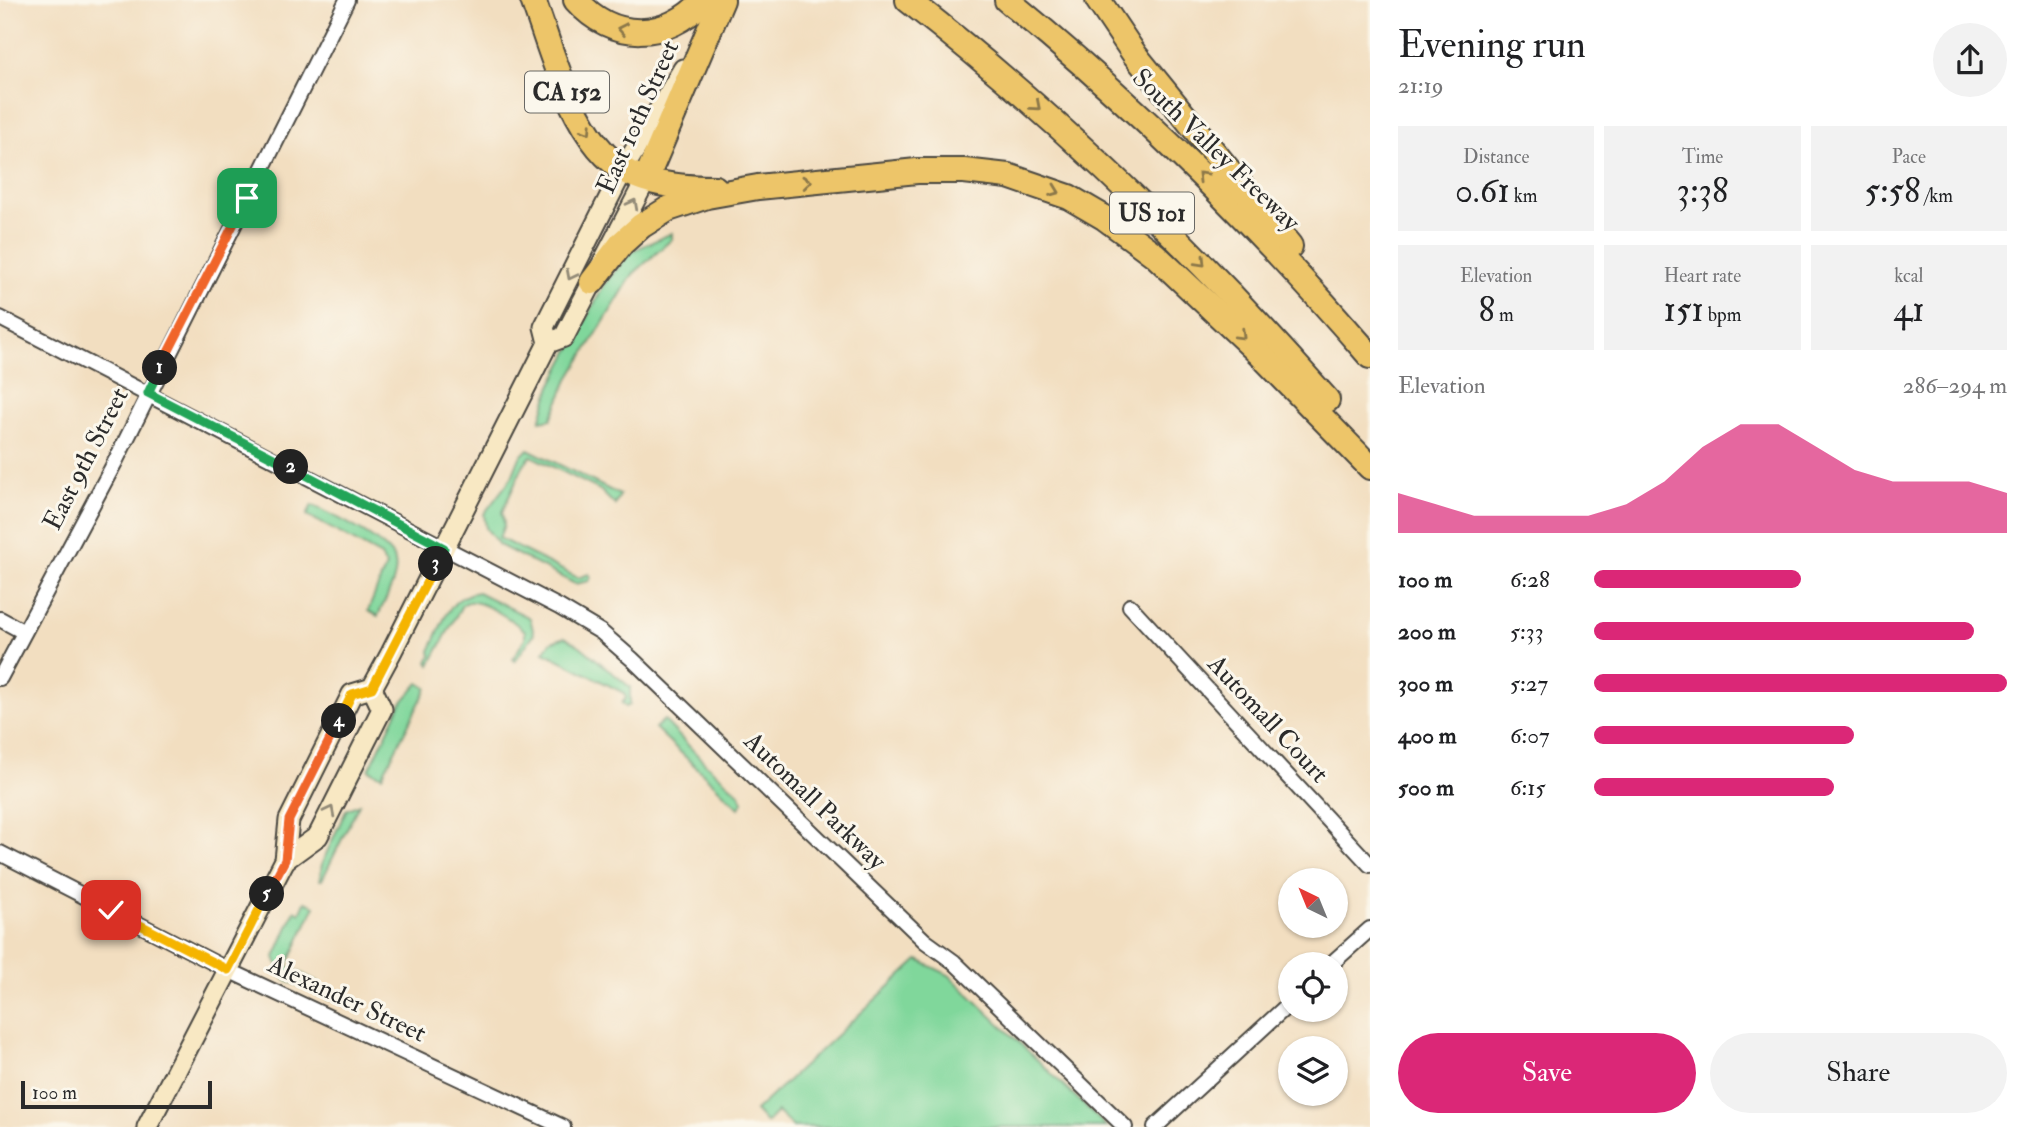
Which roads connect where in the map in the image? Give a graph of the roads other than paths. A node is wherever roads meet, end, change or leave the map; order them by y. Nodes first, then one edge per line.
1 (347, 0) edge
2 (533, 0) edge
3 (576, 0) edge
4 (890, 0) edge
5 (908, 0) edge
6 (1007, 0) edge
7 (1098, 0) edge
8 (714, 4) edge
9 (1012, 85) junction
10 (635, 175) junction
11 (758, 187) junction
12 (592, 282) junction
13 (1318, 295) junction
14 (0, 318) edge
15 (548, 343) junction
16 (1370, 356) edge
17 (148, 393) junction
18 (1370, 451) edge
19 (1370, 467) edge
20 (444, 548) junction
21 (1130, 606) dead end
22 (0, 619) edge
23 (24, 632) junction
24 (0, 678) edge
25 (372, 688) junction
26 (0, 853) edge
27 (285, 860) junction
28 (1370, 865) edge
29 (1370, 929) edge
30 (1344, 952) edge
31 (228, 970) junction
32 (1278, 1014) edge
33 (147, 1127) edge
34 (563, 1127) edge
35 (1125, 1127) edge
36 (1155, 1127) edge

1 - 17 street, East 9th Street
2 -> 10 highway, CA 152
8 -> 3 highway
4 - 9 highway
5 - 9 highway, US 101
13 -> 6 highway, South Valley Freeway / US 101
7 - 13 highway
8 - 10 highway, East 10th Street
9 -> 18 highway, US 101
10 - 11 highway
12 -> 10 main road, East 10th Street
10 -> 15 main road, East 10th Street
11 - 12 highway
11 -> 19 highway
12 - 15 main road, East 10th Street
13 - 16 highway, South Valley Freeway / US 101
14 - 17 street, Automall Parkway
15 - 20 main road, East 10th Street
17 - 20 street, Automall Parkway
17 - 23 street, East 9th Street
20 - 25 main road, East 10th Street
20 - 35 street, Automall Parkway
21 - 28 street, Automall Court
22 - 23 street
23 - 24 street, East 9th Street
25 - 27 main road, East 10th Street
27 -> 25 main road, East 10th Street
26 - 31 street, Alexander Street
27 - 31 main road, East 10th Street
29 - 30 street
31 - 33 main road, East 10th Street
31 - 34 street, Alexander Street
32 - 36 street

